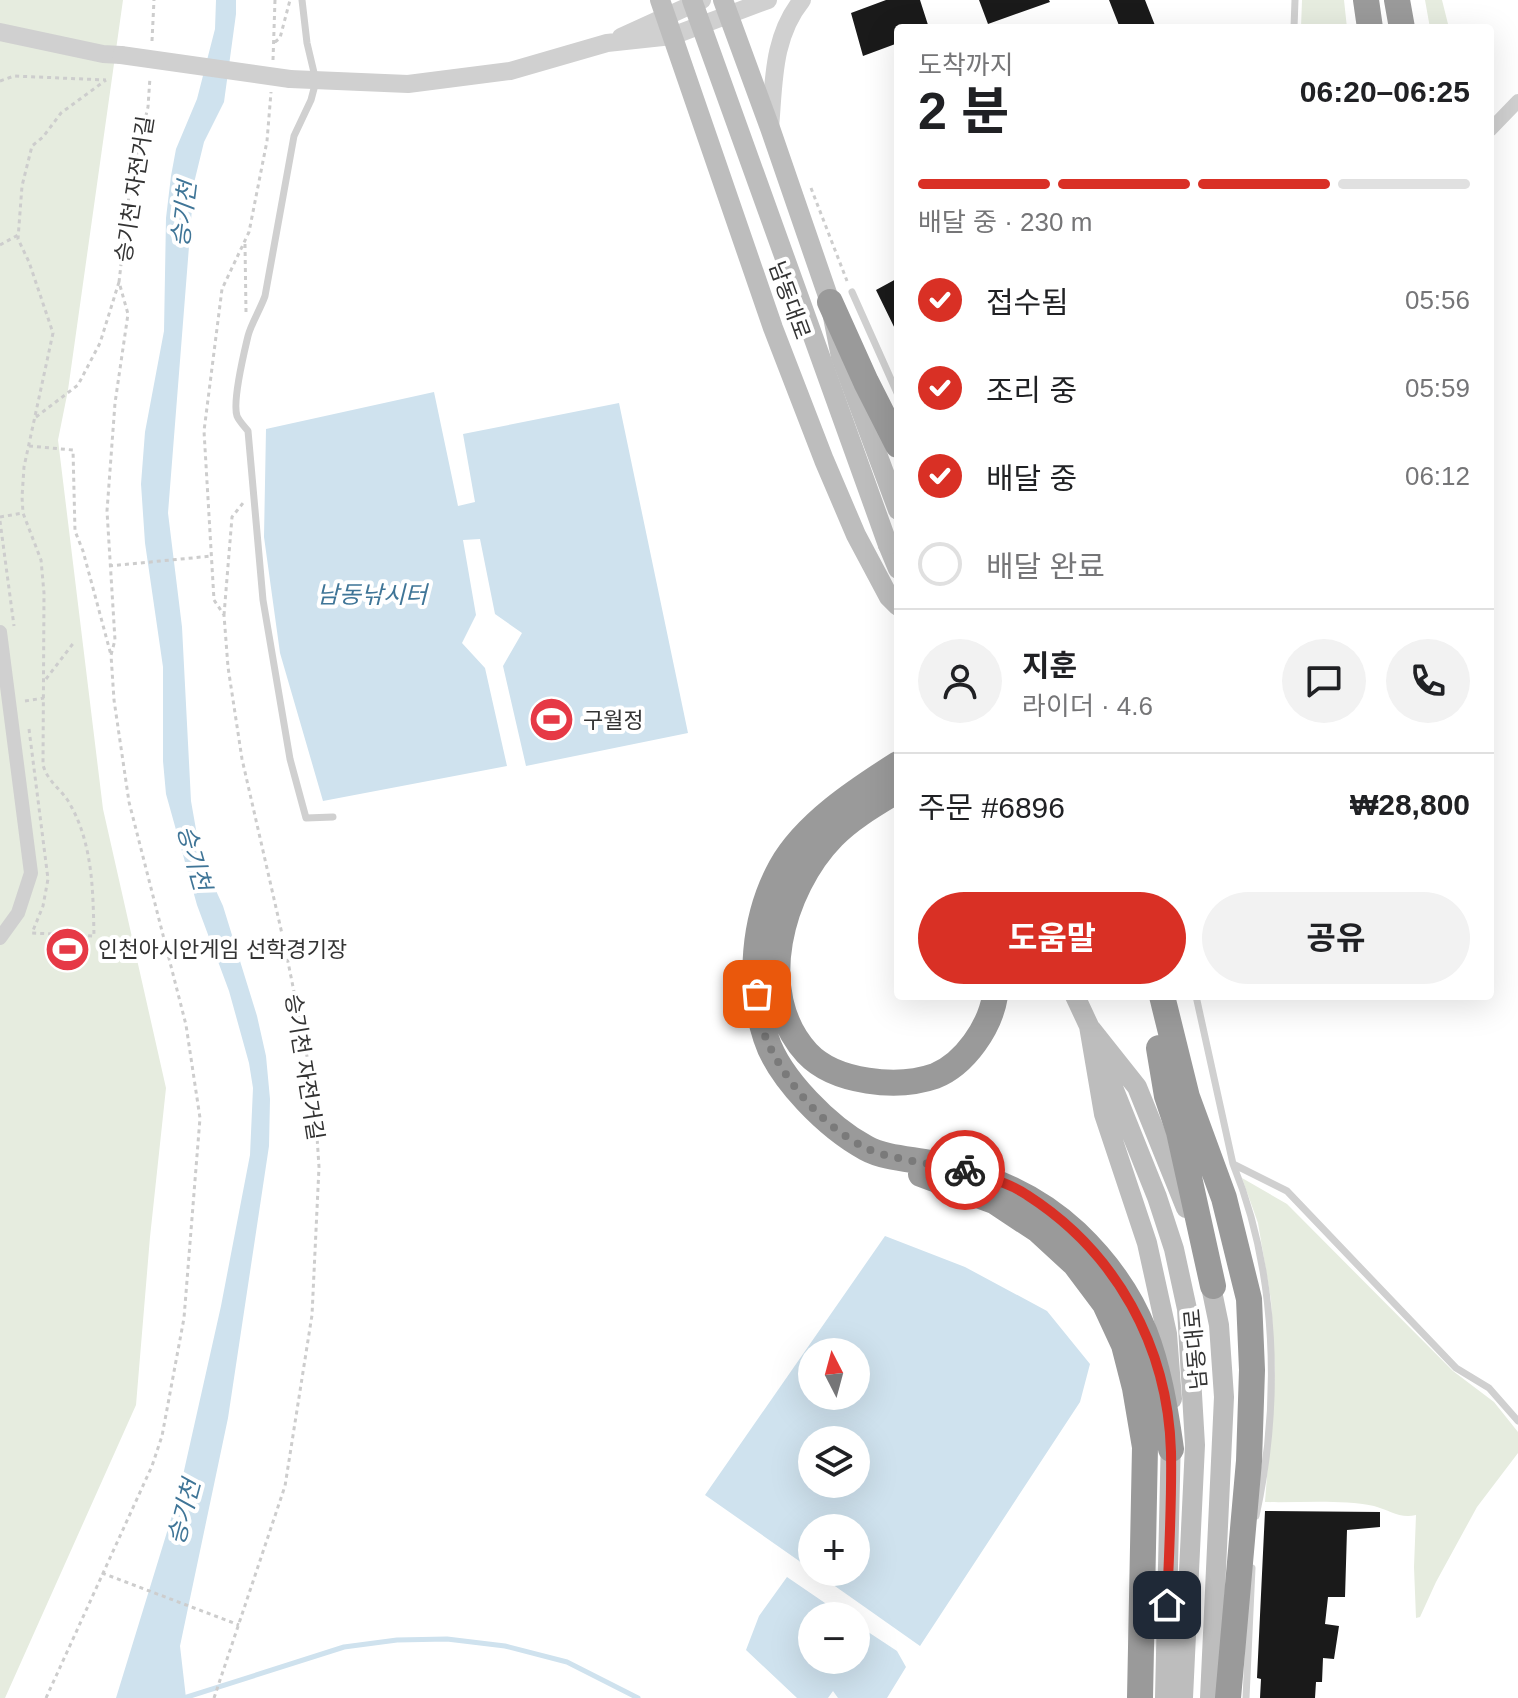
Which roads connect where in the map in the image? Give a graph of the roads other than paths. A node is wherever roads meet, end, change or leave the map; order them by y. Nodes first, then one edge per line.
1 (302, 0) edge
2 (692, 0) edge
3 (702, 0) edge
4 (768, 0) edge
5 (802, 0) edge
6 (1295, 0) edge
7 (1366, 0) edge
8 (1397, 0) edge
9 (662, 7) edge
10 (725, 7) edge
11 (1294, 24) edge
12 (1369, 24) edge
13 (1401, 24) edge
14 (0, 32) edge
15 (672, 36) junction
16 (607, 43) junction
17 (316, 81) junction
18 (1518, 101) edge
19 (1494, 126) edge
20 (770, 128) junction
21 (841, 297) junction
22 (894, 388) edge
23 (894, 437) edge
24 (894, 499) edge
25 (894, 559) edge
26 (894, 602) edge
27 (7, 630) edge
28 (5, 716) edge
29 (894, 767) edge
30 (894, 792) edge
31 (333, 817) dead end
32 (0, 938) edge
33 (994, 1000) edge
34 (1077, 1000) edge
35 (1153, 1000) edge
36 (1163, 1000) edge
37 (1197, 1000) edge
38 (1089, 1026) junction
39 (1233, 1164) junction
40 (1213, 1286) junction
41 (1518, 1421) edge
42 (1158, 1448) junction
43 (1254, 1524) dead end
44 (1253, 1554) dead end
45 (1140, 1698) edge
46 (1165, 1698) edge
47 (1183, 1698) edge
48 (1210, 1698) edge
49 (1228, 1698) edge
50 (1246, 1698) edge

1 - 17 lane
2 - 25 main road, bridge
3 - 9 street
4 - 10 street
5 - 20 street
6 - 11 lane
7 - 12 highway
8 - 13 highway
9 - 15 main road, 남동대로
9 - 16 street
10 - 15 street
10 - 20 main road, 남동대로
14 - 17 street, bridge
15 - 16 street
15 - 26 main road, 남동대로
16 - 17 street
17 - 31 lane
18 - 19 street
20 - 21 main road, 남동대로
21 - 22 lane
21 - 23 highway
21 - 24 main road, 남동대로
27 - 28 street
28 - 32 street
29 - 42 highway
30 - 33 highway
34 - 38 main road, 남동대로
35 - 40 highway
36 - 49 highway
37 - 39 lane
38 - 40 main road, 남동대로
38 - 42 main road, 남동대로
38 - 47 main road
39 - 41 lane
39 - 43 lane
40 - 48 main road, 남동대로
42 - 45 highway
42 - 46 main road, 남동대로
44 - 50 lane

